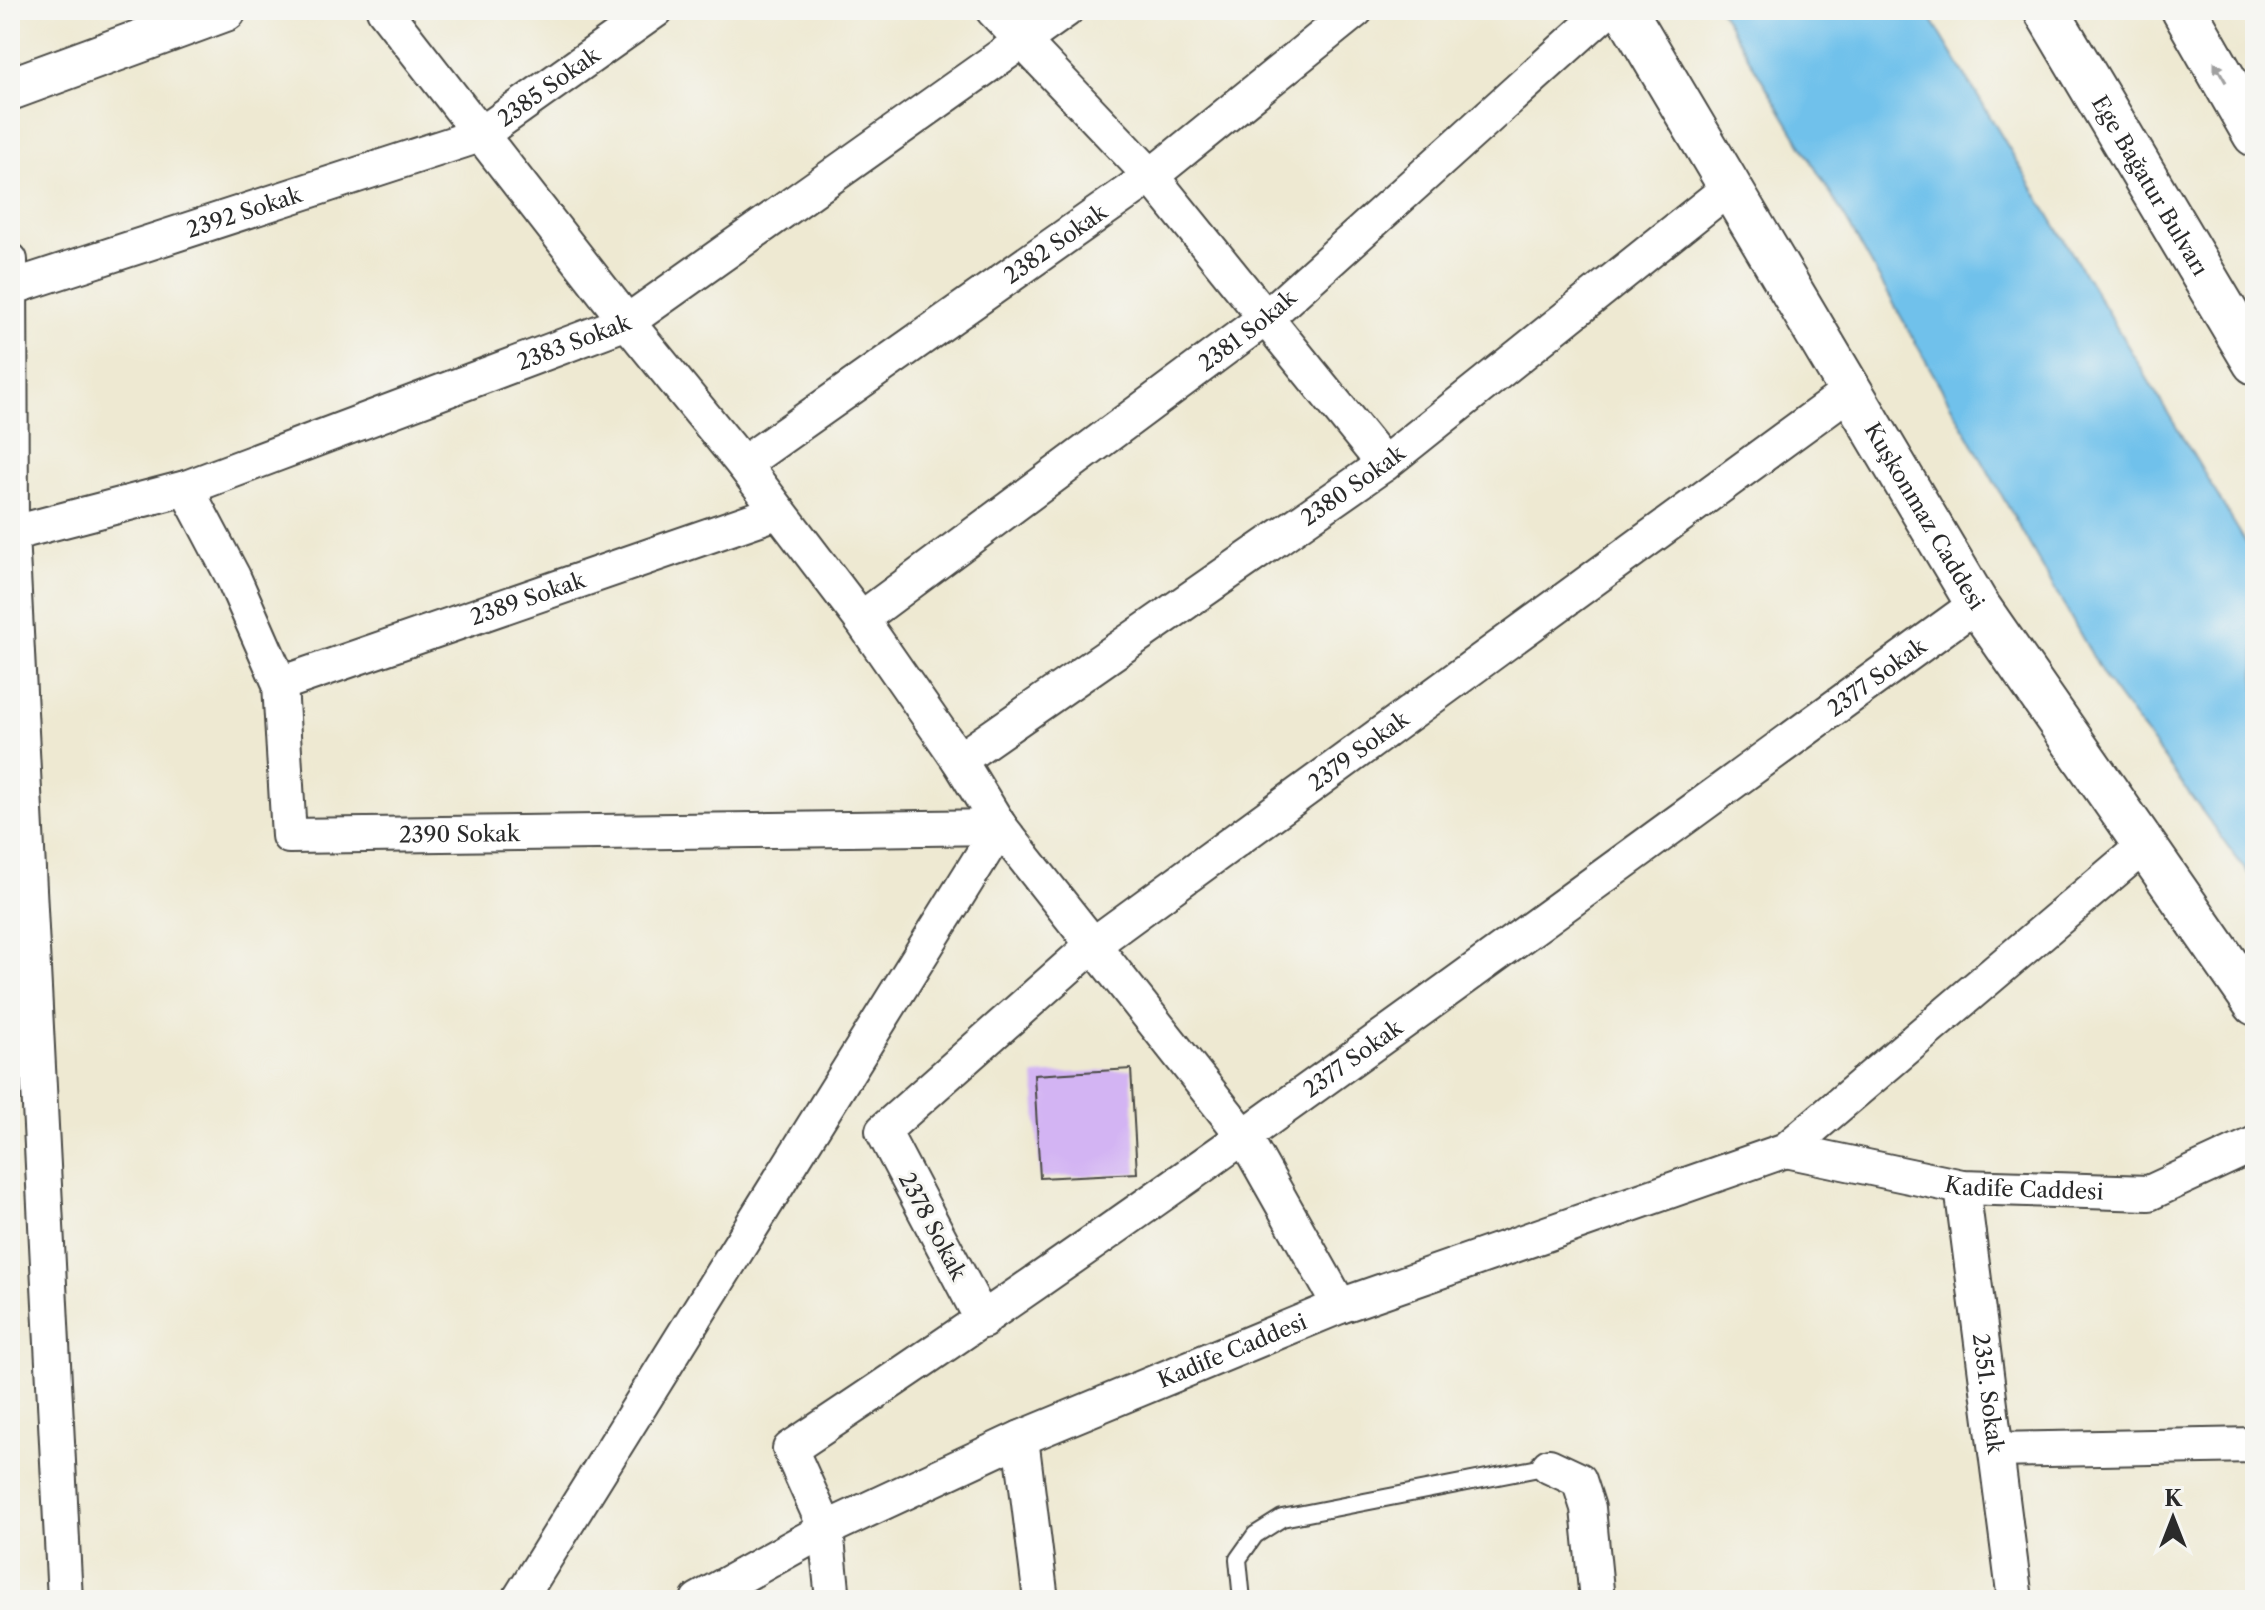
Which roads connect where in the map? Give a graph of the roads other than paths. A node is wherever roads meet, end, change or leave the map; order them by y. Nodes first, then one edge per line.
1 (225, 10) edge
2 (384, 10) edge
3 (656, 10) edge
4 (993, 10) edge
5 (1066, 10) edge
6 (1356, 10) edge
7 (1607, 10) edge
8 (1625, 10) edge
9 (2046, 10) edge
10 (2184, 10) edge
11 (1023, 43) junction
12 (10, 89) edge
13 (2255, 134) edge
14 (480, 135) junction
15 (1151, 176) junction
16 (1730, 187) junction
17 (11, 279) edge
18 (1268, 316) junction
19 (627, 322) junction
20 (2255, 362) edge
21 (1849, 392) junction
22 (743, 464) junction
23 (1384, 464) junction
24 (186, 488) junction
25 (777, 512) junction
26 (11, 534) edge
27 (1977, 604) junction
28 (861, 619) junction
29 (280, 684) junction
30 (959, 760) junction
31 (1000, 827) junction
32 (2145, 845) junction
33 (1094, 944) junction
34 (2255, 1004) edge
35 (883, 1131) joint
36 (1244, 1136) junction
37 (2255, 1144) edge
38 (1786, 1150) junction
39 (1962, 1187) junction
40 (1340, 1306) junction
41 (983, 1321) junction
42 (1021, 1438) junction
43 (2255, 1445) edge
44 (1996, 1450) junction
45 (1549, 1466) joint
46 (826, 1529) junction
47 (65, 1600) edge
48 (519, 1600) edge
49 (698, 1600) edge
50 (833, 1600) edge
51 (1041, 1600) edge
52 (1242, 1600) edge
53 (1597, 1600) edge
54 (2015, 1600) edge

1 - 12 street
2 - 14 street
3 - 14 street, 2385 Sokak
4 - 11 street
5 - 11 street, 2383 Sokak
6 - 15 street, 2382 Sokak
7 - 18 street, 2381 Sokak
8 - 16 street, Kuşkonmaz Caddesi
9 - 20 main road, Ege Bağatur Bulvarı
13 -> 10 main road
11 - 15 street
11 - 19 street, 2383 Sokak
14 - 17 street, 2392 Sokak
14 - 19 street
15 - 18 street
15 - 22 street, 2382 Sokak
16 - 21 street, Kuşkonmaz Caddesi
16 - 23 street, 2380 Sokak
17 - 26 street
18 - 23 street
18 - 28 street, 2381 Sokak
19 - 22 street
19 - 24 street, 2383 Sokak
21 - 27 street, Kuşkonmaz Caddesi
21 - 33 street, 2379 Sokak
22 - 25 street
23 - 30 street, 2380 Sokak
24 - 26 street, 2383 Sokak
24 - 29 street, 2390 Sokak
25 - 28 street
25 - 29 street, 2389 Sokak
26 - 47 street
27 - 32 street, Kuşkonmaz Caddesi
27 - 36 street, 2377 Sokak
28 - 30 street
29 - 31 street, 2390 Sokak
30 - 31 street
31 - 33 street
31 - 48 street
32 - 34 street, Kuşkonmaz Caddesi
32 - 38 street, Kadife Caddesi
33 - 35 street, 2379 Sokak
33 - 36 street
35 - 41 street, 2378 Sokak
36 - 40 street
36 - 41 street, 2377 Sokak
37 - 39 street, Kadife Caddesi
38 - 39 street, Kadife Caddesi
38 - 40 street, Kadife Caddesi
39 - 44 street, 2351. Sokak
40 - 42 street, Kadife Caddesi
41 - 46 street, 2377 Sokak
42 - 46 street, Kadife Caddesi
42 - 51 street
43 - 44 street
44 - 54 street, 2351. Sokak
45 - 52 lane
45 - 53 street
46 - 49 street, Kadife Caddesi
46 - 50 street

